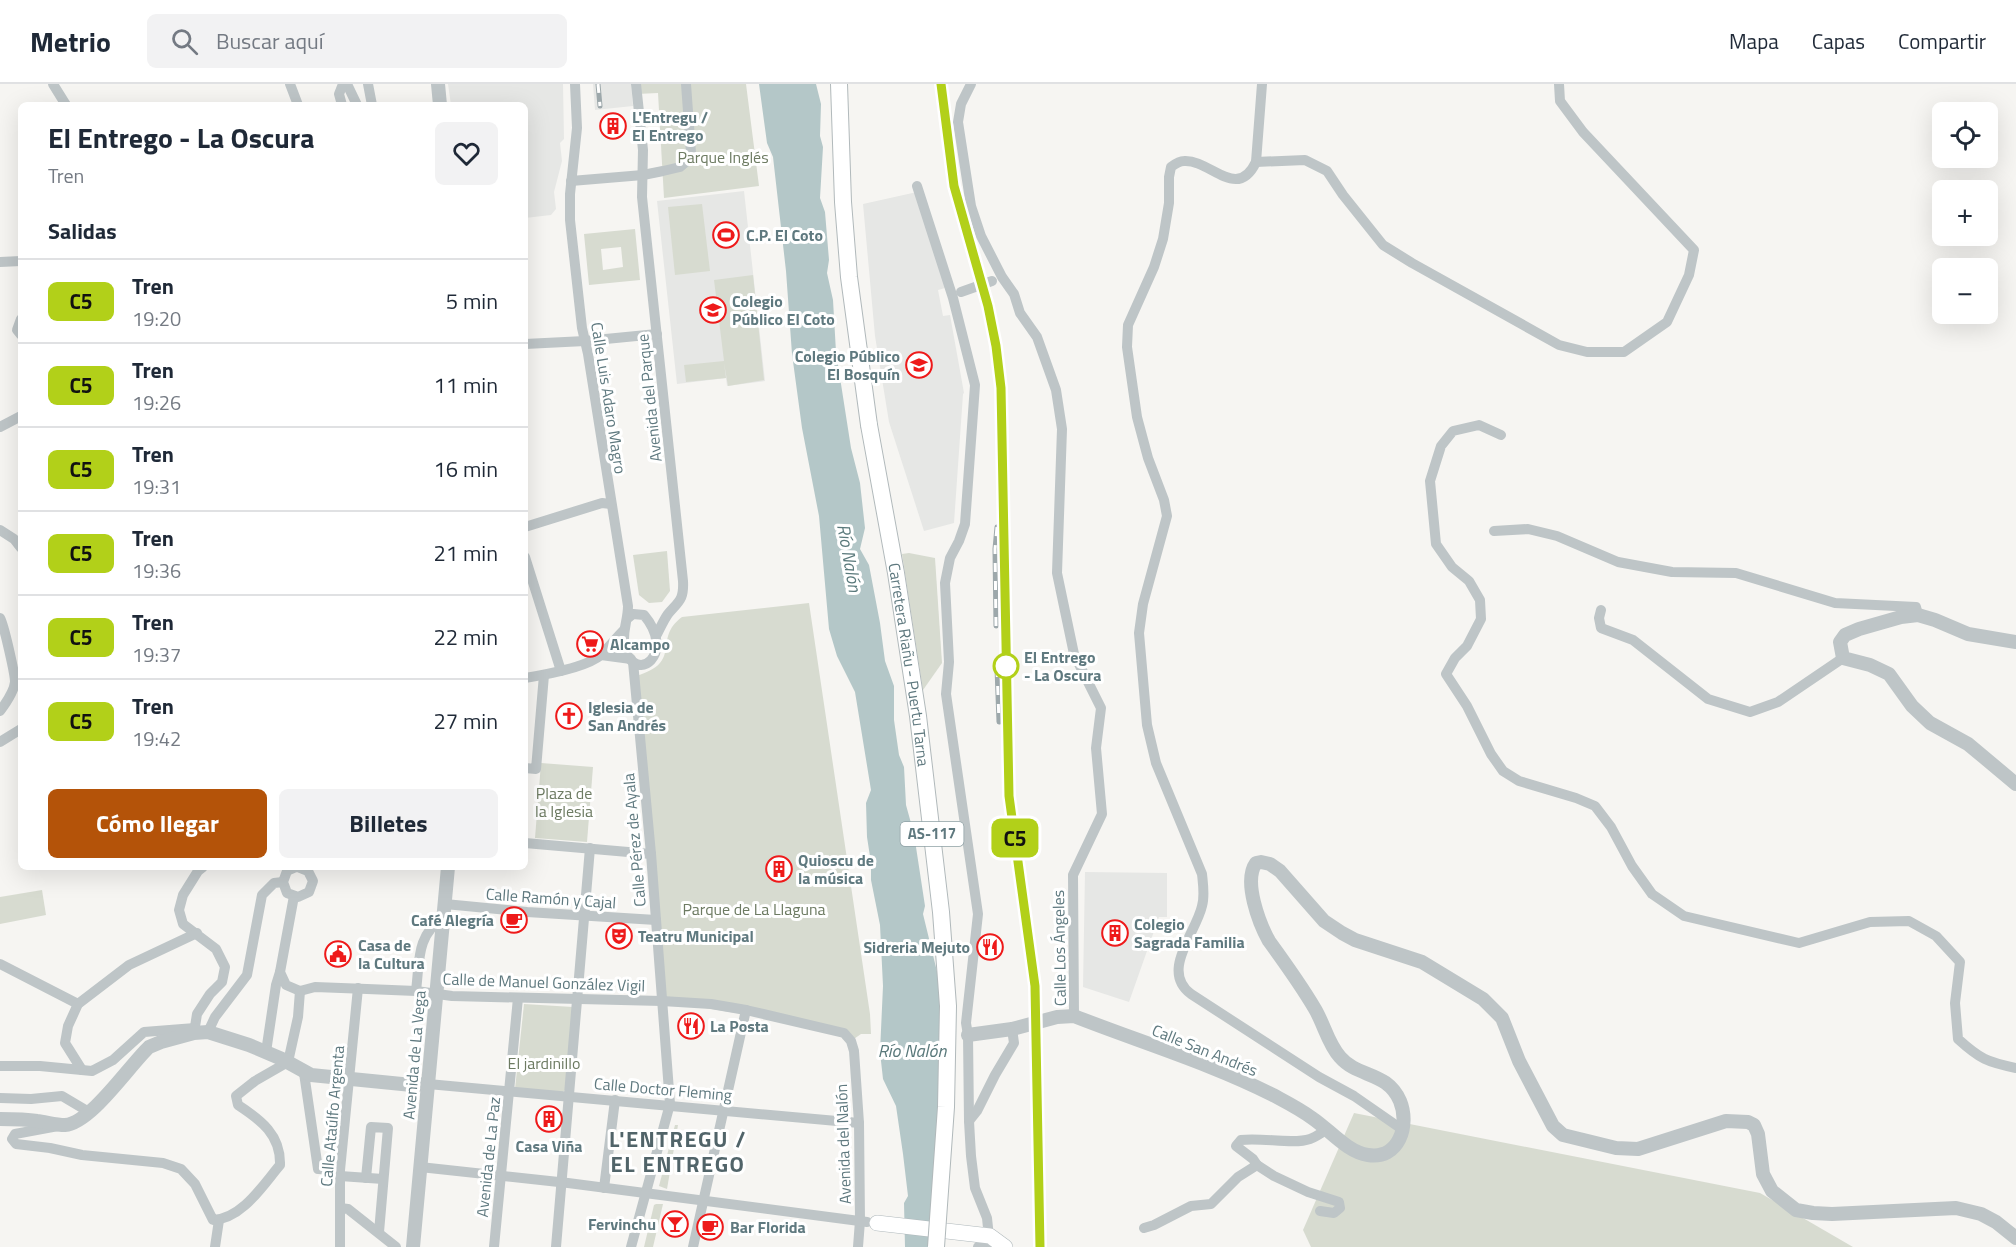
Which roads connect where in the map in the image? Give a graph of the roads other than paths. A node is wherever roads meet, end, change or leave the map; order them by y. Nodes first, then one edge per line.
1 (53, 84) edge
2 (290, 84) edge
3 (343, 84) edge
4 (347, 84) edge
5 (368, 84) edge
6 (438, 84) edge
7 (575, 84) edge
8 (636, 84) edge
9 (686, 84) edge
10 (839, 84) edge
11 (971, 84) edge
12 (1262, 84) edge
13 (1559, 84) edge
14 (64, 102) edge
15 (297, 102) edge
16 (341, 102) edge
17 (356, 102) edge
18 (371, 102) edge
19 (440, 102) edge
20 (1256, 162) junction
21 (642, 175) junction
22 (571, 181) junction
23 (917, 186) dead end
24 (18, 261) edge
25 (0, 262) edge
26 (998, 279) junction
27 (957, 295) junction
28 (657, 334) junction
29 (585, 341) junction
30 (528, 344) edge
31 (18, 418) edge
32 (0, 427) edge
33 (1501, 435) dead end
34 (611, 504) junction
35 (528, 526) edge
36 (0, 530) edge
37 (1494, 531) dead end
38 (18, 544) edge
39 (528, 566) edge
40 (1601, 609) dead end
41 (669, 612) junction
42 (633, 614) junction
43 (1918, 615) junction
44 (0, 618) edge
45 (624, 630) junction
46 (656, 636) junction
47 (2016, 642) edge
48 (601, 655) junction
49 (1843, 658) junction
50 (632, 660) junction
51 (645, 664) junction
52 (561, 670) junction
53 (544, 675) junction
54 (636, 676) junction
55 (528, 678) edge
56 (0, 711) edge
57 (18, 731) edge
58 (0, 742) edge
59 (530, 768) edge
60 (2016, 784) edge
61 (528, 843) edge
62 (590, 848) junction
63 (651, 854) junction
64 (199, 870) edge
65 (292, 870) edge
66 (304, 870) edge
67 (448, 870) edge
68 (283, 882) junction
69 (294, 896) junction
70 (444, 910) junction
71 (586, 916) junction
72 (656, 920) junction
73 (197, 933) junction
74 (0, 964) edge
75 (280, 972) junction
76 (358, 988) junction
77 (300, 991) junction
78 (416, 991) junction
79 (437, 994) junction
80 (518, 998) junction
81 (579, 1000) junction
82 (662, 1001) junction
83 (78, 1004) junction
84 (746, 1010) junction
85 (1074, 1016) junction
86 (1012, 1029) junction
87 (199, 1031) junction
88 (968, 1035) junction
89 (851, 1041) joint
90 (266, 1052) junction
91 (288, 1062) junction
92 (0, 1066) edge
93 (2016, 1068) edge
94 (82, 1070) junction
95 (304, 1072) junction
96 (350, 1078) junction
97 (428, 1084) junction
98 (510, 1090) junction
99 (569, 1096) junction
100 (0, 1098) edge
101 (615, 1100) junction
102 (670, 1104) junction
103 (724, 1110) junction
104 (89, 1113) junction
105 (0, 1119) edge
106 (969, 1121) junction
107 (859, 1123) junction
108 (65, 1125) junction
109 (1328, 1129) junction
110 (1403, 1130) junction
111 (1257, 1165) junction
112 (420, 1167) junction
113 (340, 1173) junction
114 (502, 1176) junction
115 (366, 1178) junction
116 (384, 1179) junction
117 (561, 1182) junction
118 (604, 1188) junction
119 (646, 1194) junction
120 (703, 1201) junction
121 (340, 1208) junction
122 (1320, 1211) dead end
123 (219, 1220) junction
124 (860, 1221) junction
125 (877, 1223) joint
126 (1144, 1228) dead end
127 (379, 1232) junction
128 (2016, 1238) edge
129 (983, 1241) edge
130 (215, 1247) edge
131 (340, 1247) edge
132 (396, 1247) edge
133 (413, 1247) edge
134 (494, 1247) edge
135 (556, 1247) edge
136 (631, 1247) edge
137 (693, 1247) edge
138 (858, 1247) edge
139 (936, 1247) edge
140 (1005, 1247) edge

1 - 14 street
2 - 15 street
3 - 16 street
4 - 17 street
5 - 18 street
6 - 19 street
7 - 22 street, Calle Luis Adaro Magro
8 - 21 street, Avenida del Parque
9 - 21 street
10 - 139 main road, Carretera Riañu - Puertu Tarna / AS-117, bridge
11 - 26 street
12 - 20 street
13 - 20 street
20 - 110 street
21 - 22 street
21 - 28 street, Avenida del Parque
22 - 29 street, Calle Luis Adaro Magro
23 - 27 street
24 - 25 street
26 - 27 street, bridge
26 - 85 street, Calle Los Ángeles
27 - 88 street
28 - 29 street
28 - 41 street, Avenida del Parque
29 - 30 street
29 - 34 street, Calle Luis Adaro Magro
31 - 32 street
33 - 93 street
34 - 35 street
34 - 42 street, Calle Luis Adaro Magro
36 - 38 street
37 - 43 street
39 - 52 street
40 - 49 street
41 - 42 street
41 - 46 street, Avenida del Parque
42 - 45 street
42 - 46 street
43 - 47 street
43 - 49 street
44 - 56 street
45 - 48 street
45 - 50 street
46 - 51 street
48 - 50 street
48 - 52 street
49 - 60 street
50 - 51 street
50 - 54 street, Calle Pérez de Ayala
51 - 54 street
52 - 53 street
53 - 55 street
53 - 59 street
54 - 63 street, Calle Pérez de Ayala
57 - 58 street
61 - 62 street
62 - 63 street
62 - 71 street
63 - 72 street, Calle Pérez de Ayala
64 - 73 street
65 - 68 street
66 - 69 street
67 - 70 street, Avenida de La Vega
68 - 69 street
68 - 87 street
69 - 75 street
70 - 71 street, Calle Ramón y Cajal
70 - 78 street
70 - 79 street, Avenida de La Vega
71 - 72 street, Calle Ramón y Cajal
71 - 81 street
72 - 82 street, Calle Pérez de Ayala
73 - 83 street
73 - 87 street
74 - 83 street
75 - 77 street
75 - 90 street
76 - 77 street, Calle de Manuel González Vigil
76 - 78 street, Calle de Manuel González Vigil
76 - 96 street, Calle Ataúlfo Argenta
77 - 91 street
78 - 79 street, Calle de Manuel González Vigil
79 - 80 street, Calle de Manuel González Vigil
79 - 97 street, Avenida de La Vega
80 - 81 street, Calle de Manuel González Vigil
80 - 98 street, Avenida de La Paz
81 - 82 street, Calle de Manuel González Vigil
81 - 99 street
82 - 84 street, Calle de Manuel González Vigil
82 - 102 street, Calle Pérez de Ayala
83 - 94 street
84 - 89 street, Calle de Manuel González Vigil
84 - 103 street
85 - 86 street, Calle San Andrés
85 - 109 street, Calle San Andrés
86 - 88 street, Calle San Andrés
86 - 106 street
87 - 90 street
87 - 94 street
87 - 104 street
88 - 106 street
89 - 107 street, Avenida del Nalón
90 - 91 street
91 - 95 street
91 - 123 street
92 - 94 street
95 - 96 street
95 - 113 street
96 - 97 street
96 - 113 street, Calle Ataúlfo Argenta
97 - 98 street, Calle Doctor Fleming
97 - 112 street, Avenida de La Vega
98 - 99 street, Calle Doctor Fleming
98 - 114 street, Avenida de La Paz
99 - 101 street, Calle Doctor Fleming
99 - 117 street
100 - 104 street
101 - 102 street, Calle Doctor Fleming
101 - 118 street
102 - 103 street, Calle Doctor Fleming
102 - 119 street, Calle Pérez de Ayala
103 - 107 street, Calle Doctor Fleming
103 - 120 street
104 - 108 street
105 - 108 street
106 - 129 street
107 - 124 street, Avenida del Nalón
108 - 123 street
109 - 110 street, Calle San Andrés
109 - 111 street
110 - 128 street
111 - 122 street
111 - 126 street
112 - 114 street
112 - 133 street, Avenida de La Vega
113 - 115 street
113 - 121 street, Calle Ataúlfo Argenta
114 - 117 street
114 - 134 street, Avenida de La Paz
115 - 116 street
115 - 116 street
116 - 127 street
117 - 118 street
117 - 135 street
118 - 119 street
119 - 120 street
119 - 136 street, Calle Pérez de Ayala
120 - 124 street
120 - 137 street
121 - 127 street
121 - 131 street, Calle Ataúlfo Argenta
123 - 130 street
124 - 125 street
124 - 138 street, Avenida del Nalón
125 - 129 main road
127 - 132 street
129 - 140 main road

